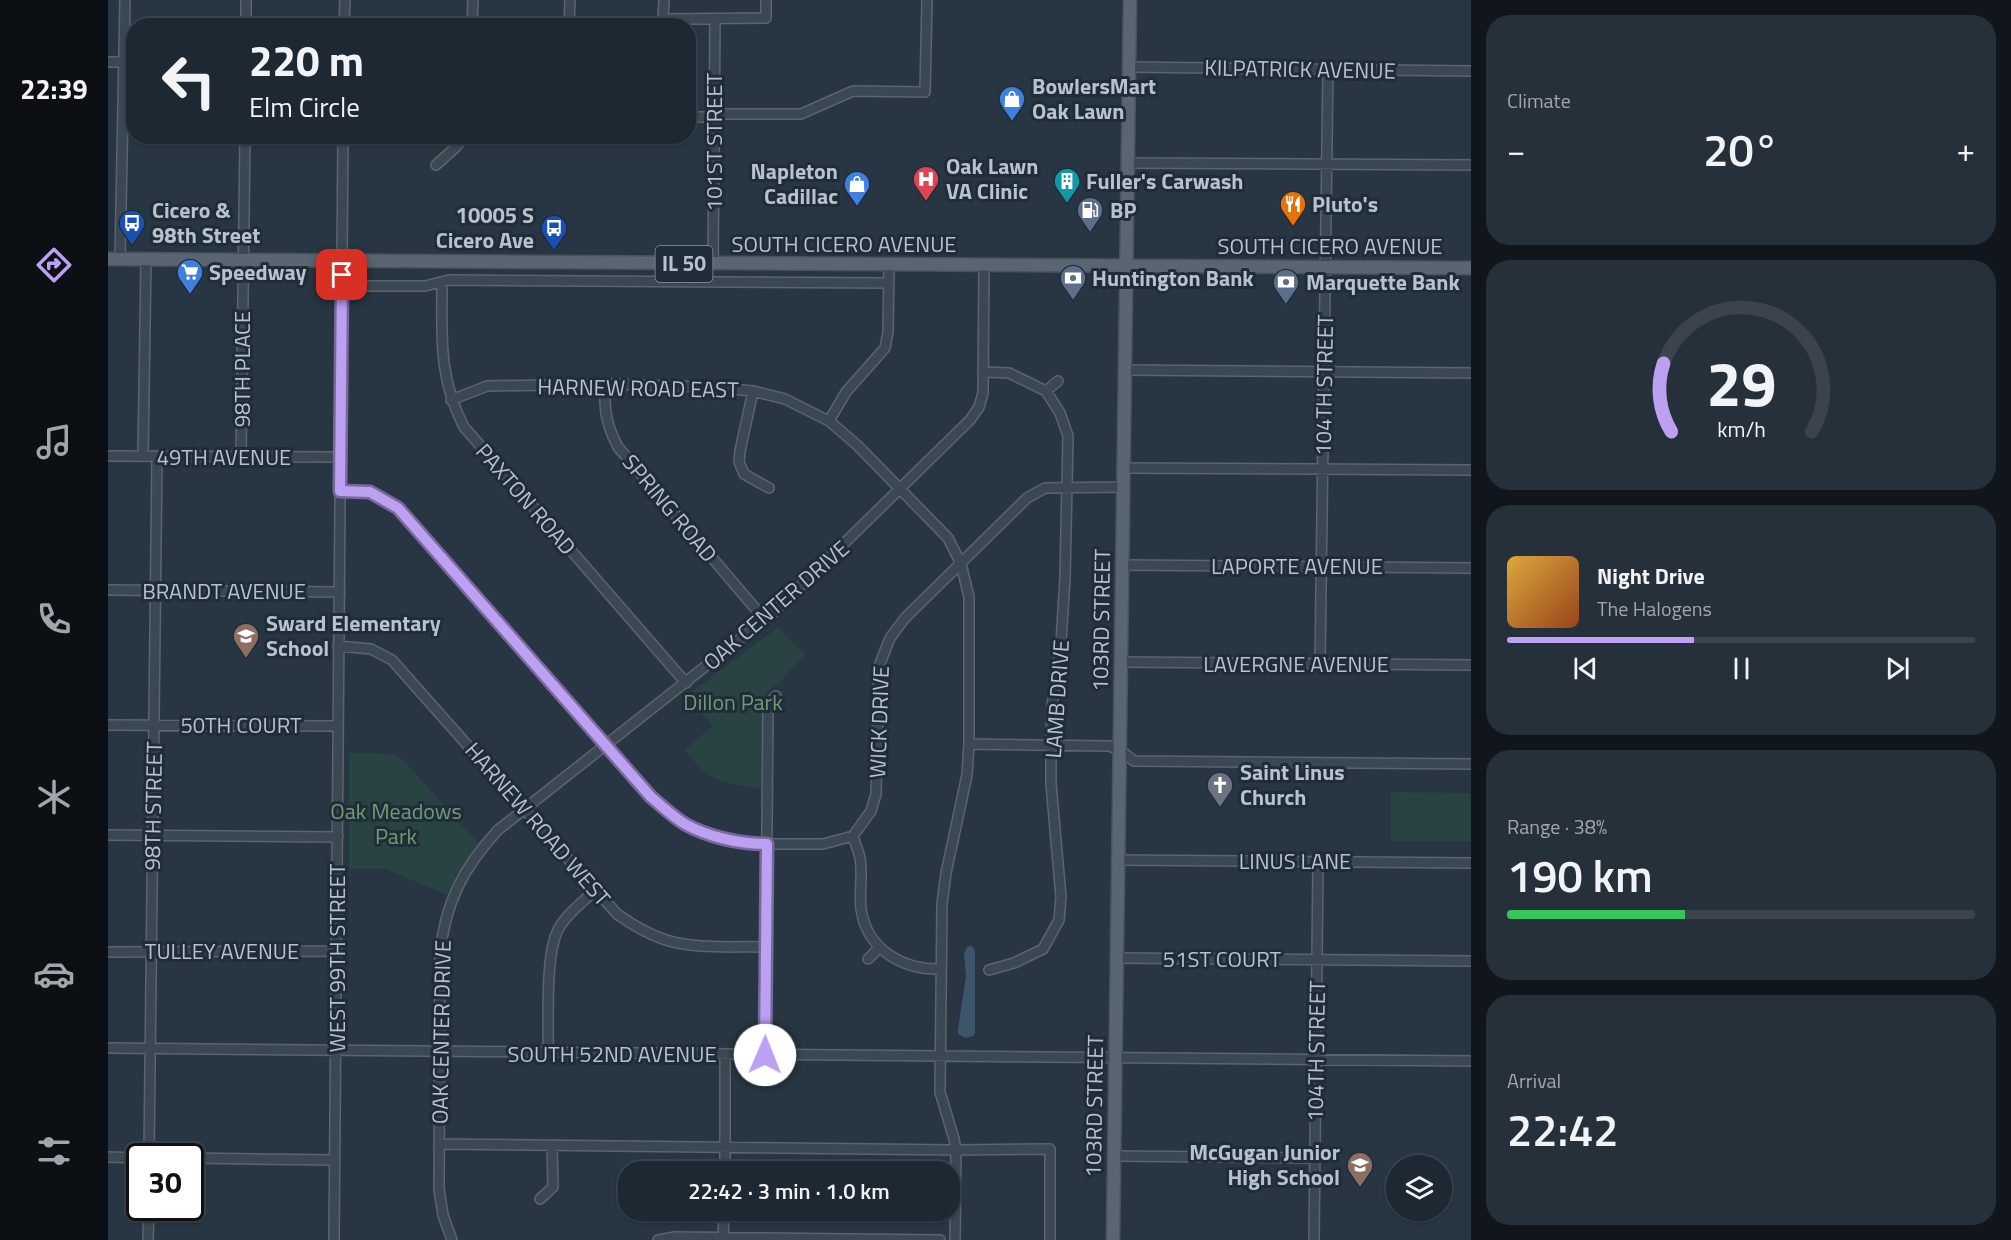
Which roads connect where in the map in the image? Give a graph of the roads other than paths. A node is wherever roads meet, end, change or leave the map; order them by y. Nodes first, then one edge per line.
1 (125, 0) edge
2 (246, 0) edge
3 (345, 0) edge
4 (473, 0) edge
5 (570, 0) edge
6 (664, 0) edge
7 (766, 0) edge
8 (927, 0) edge
9 (1130, 0) edge
10 (126, 18) edge
11 (246, 18) edge
12 (344, 18) edge
13 (472, 18) edge
14 (570, 18) edge
15 (663, 18) edge
16 (696, 20) edge
17 (715, 20) junction
18 (108, 62) edge
19 (126, 62) edge
20 (1129, 67) junction
21 (1328, 69) junction
22 (1471, 71) edge
23 (126, 102) edge
24 (714, 115) junction
25 (696, 116) edge
26 (245, 144) edge
27 (343, 144) edge
28 (458, 144) edge
29 (1128, 163) junction
30 (436, 165) dead end
31 (1327, 165) junction
32 (1471, 165) edge
33 (114, 260) edge
34 (146, 260) junction
35 (243, 261) junction
36 (342, 261) junction
37 (714, 264) junction
38 (889, 265) junction
39 (984, 266) junction
40 (1126, 266) junction
41 (1326, 266) junction
42 (1471, 268) edge
43 (442, 282) junction
44 (889, 283) junction
45 (342, 286) junction
46 (1125, 370) junction
47 (984, 372) junction
48 (1324, 372) junction
49 (1471, 373) edge
50 (1058, 381) dead end
51 (605, 384) junction
52 (753, 391) junction
53 (1046, 391) junction
54 (451, 400) junction
55 (829, 421) junction
56 (108, 456) edge
57 (143, 456) junction
58 (157, 456) junction
59 (241, 457) junction
60 (340, 457) junction
61 (1124, 468) junction
62 (1323, 468) junction
63 (1471, 470) edge
64 (1123, 487) junction
65 (769, 488) dead end
66 (1068, 488) junction
67 (901, 490) junction
68 (340, 491) junction
69 (961, 564) junction
70 (1122, 565) junction
71 (1321, 567) junction
72 (1471, 568) edge
73 (108, 590) edge
74 (156, 591) junction
75 (340, 592) junction
76 (765, 620) junction
77 (338, 646) junction
78 (1121, 662) junction
79 (1320, 664) junction
80 (1471, 665) edge
81 (686, 683) junction
82 (776, 696) dead end
83 (108, 725) edge
84 (154, 725) junction
85 (338, 726) junction
86 (969, 744) junction
87 (1051, 744) junction
88 (605, 747) junction
89 (1120, 750) junction
90 (1471, 764) edge
91 (525, 810) junction
92 (108, 835) edge
93 (153, 836) junction
94 (853, 836) junction
95 (338, 837) junction
96 (767, 844) junction
97 (1119, 860) junction
98 (1318, 862) junction
99 (1471, 863) edge
100 (594, 891) junction
101 (766, 947) junction
102 (879, 948) junction
103 (337, 951) junction
104 (108, 952) edge
105 (152, 952) junction
106 (1117, 958) junction
107 (868, 959) dead end
108 (1317, 960) junction
109 (1471, 961) edge
110 (941, 969) junction
111 (989, 969) dead end
112 (108, 1048) edge
113 (150, 1049) junction
114 (336, 1052) junction
115 (439, 1053) junction
116 (548, 1053) junction
117 (725, 1054) junction
118 (941, 1054) junction
119 (765, 1055) junction
120 (1115, 1058) junction
121 (1316, 1059) junction
122 (1471, 1061) edge
123 (149, 1143) edge
124 (439, 1144) junction
125 (552, 1145) junction
126 (725, 1148) junction
127 (956, 1150) junction
128 (1114, 1156) junction
129 (108, 1157) edge
130 (126, 1158) edge
131 (204, 1158) edge
132 (1314, 1158) junction
133 (334, 1160) junction
134 (724, 1161) edge
135 (540, 1199) dead end
136 (149, 1221) edge
137 (724, 1221) edge
138 (723, 1239) edge
139 (148, 1240) edge
140 (334, 1240) edge
141 (452, 1240) edge
142 (658, 1240) edge
143 (940, 1240) edge
144 (955, 1240) edge
145 (1050, 1240) edge
146 (1113, 1240) edge
147 (1314, 1240) edge

1 - 10 street
2 - 11 street
3 - 12 street
4 - 13 street
5 - 14 street
6 - 15 street
7 - 17 street
8 - 24 street
9 - 20 main road, 103RD STREET
16 - 17 street
17 - 24 street, 101ST STREET
18 - 19 street
20 - 21 street, KILPATRICK AVENUE
20 - 29 main road, 103RD STREET
21 - 22 street, KILPATRICK AVENUE
21 - 31 street, 104TH STREET
23 - 33 street
24 - 25 street
24 - 37 street, 101ST STREET
26 - 35 street, 98TH PLACE
27 - 36 street, WEST 99TH STREET
28 - 30 street
29 - 31 street
29 - 40 main road, 103RD STREET
31 - 32 street
31 - 41 street, 104TH STREET
33 - 34 main road, SOUTH CICERO AVENUE / IL 50
34 - 35 main road, SOUTH CICERO AVENUE / IL 50
34 - 57 street
35 - 36 main road, SOUTH CICERO AVENUE / IL 50
35 - 59 street, 98TH PLACE
36 - 37 main road, SOUTH CICERO AVENUE / IL 50
36 - 45 street, WEST 99TH STREET
37 - 38 main road, SOUTH CICERO AVENUE / IL 50
38 - 39 main road, SOUTH CICERO AVENUE / IL 50
38 - 44 street
39 - 40 main road, SOUTH CICERO AVENUE / IL 50
39 - 47 street, OAK CENTER DRIVE
40 - 41 main road, SOUTH CICERO AVENUE / IL 50
40 - 46 main road, 103RD STREET
41 - 42 main road, SOUTH CICERO AVENUE / IL 50
41 - 48 street, 104TH STREET
43 - 44 street, SOUTH CICERO AVENUE
43 - 45 street, SOUTH CICERO AVENUE
43 - 54 street, PAXTON ROAD
44 - 55 street
45 - 60 street, WEST 99TH STREET
46 - 48 street
46 - 61 main road, 103RD STREET
47 - 53 street
47 - 67 street, OAK CENTER DRIVE
48 - 49 street
48 - 62 street, 104TH STREET
50 - 53 street
51 - 52 street, HARNEW ROAD EAST
51 - 54 street, HARNEW ROAD EAST
51 - 76 street, SPRING ROAD
52 - 55 street, HARNEW ROAD EAST
52 - 65 street
53 - 66 street, LAMB DRIVE
54 - 81 street, PAXTON ROAD
55 - 67 street, HARNEW ROAD EAST
56 - 57 street, 49TH AVENUE
57 - 58 street, 49TH AVENUE
58 - 59 street, 49TH AVENUE
58 - 74 street, 98TH STREET
59 - 60 street, 49TH AVENUE
60 - 68 street, WEST 99TH STREET
61 - 62 street
61 - 64 main road, 103RD STREET
62 - 63 street
62 - 71 street, 104TH STREET
64 - 66 street, WICK DRIVE
64 - 70 main road, 103RD STREET
66 - 69 street, WICK DRIVE
66 - 87 street, LAMB DRIVE
67 - 69 street, HARNEW ROAD EAST
67 - 76 street, OAK CENTER DRIVE
68 - 75 street, WEST 99TH STREET
68 - 88 street
69 - 86 street, HARNEW ROAD EAST
69 - 94 street, WICK DRIVE
70 - 71 street, LAPORTE AVENUE
70 - 78 main road, 103RD STREET
71 - 72 street, LAPORTE AVENUE
71 - 79 street, 104TH STREET
73 - 74 street, BRANDT AVENUE
74 - 75 street, BRANDT AVENUE
74 - 84 street, 98TH STREET
75 - 77 street, WEST 99TH STREET
76 - 81 street, OAK CENTER DRIVE
77 - 85 street, WEST 99TH STREET
77 - 91 street, HARNEW ROAD WEST
78 - 79 street, LAVERGNE AVENUE
78 - 89 main road, 103RD STREET
79 - 80 street, LAVERGNE AVENUE
81 - 88 street, OAK CENTER DRIVE
82 - 96 street
83 - 84 street, 50TH COURT
84 - 85 street, 50TH COURT
84 - 93 street, 98TH STREET
85 - 95 street, WEST 99TH STREET
86 - 87 street
86 - 110 street, HARNEW ROAD EAST
87 - 89 street
87 - 111 street, LAMB DRIVE
88 - 91 street, OAK CENTER DRIVE
88 - 96 street
89 - 90 street
89 - 97 main road, 103RD STREET
91 - 100 street, HARNEW ROAD WEST
91 - 115 street, OAK CENTER DRIVE
92 - 93 street
93 - 95 street
93 - 105 street, 98TH STREET
94 - 96 street
94 - 102 street
95 - 103 street, WEST 99TH STREET
96 - 101 street
97 - 98 street, LINUS LANE
97 - 106 main road, 103RD STREET
98 - 99 street, LINUS LANE
98 - 108 street, 104TH STREET
100 - 101 street, HARNEW ROAD WEST
100 - 116 street
101 - 119 street
102 - 107 street
102 - 110 street
103 - 105 street, TULLEY AVENUE
103 - 114 street, WEST 99TH STREET
104 - 105 street, TULLEY AVENUE
105 - 113 street, 98TH STREET
106 - 108 street, 51ST COURT
106 - 120 main road, 103RD STREET
108 - 109 street, 51ST COURT
108 - 121 street, 104TH STREET
110 - 118 street, HARNEW ROAD EAST
112 - 113 street, SOUTH 52ND AVENUE
113 - 114 street, SOUTH 52ND AVENUE
113 - 123 street, 98TH STREET
114 - 115 street, SOUTH 52ND AVENUE
114 - 133 street, WEST 99TH STREET
115 - 116 street, SOUTH 52ND AVENUE
115 - 124 street, OAK CENTER DRIVE
116 - 117 street, SOUTH 52ND AVENUE
117 - 119 street, SOUTH 52ND AVENUE
117 - 126 street
118 - 119 street, SOUTH 52ND AVENUE
118 - 120 street, SOUTH 52ND AVENUE
118 - 127 street, HARNEW ROAD EAST
120 - 121 street, SOUTH 52ND AVENUE
120 - 128 main road, 103RD STREET
121 - 122 street, SOUTH 52ND AVENUE
121 - 132 street, 104TH STREET
124 - 125 street
124 - 141 street, OAK CENTER DRIVE
125 - 126 street
125 - 135 street
126 - 127 street
126 - 134 street
127 - 144 street, HARNEW ROAD EAST
127 - 145 street
128 - 132 street
128 - 146 main road, 103RD STREET
129 - 130 street
131 - 133 street
132 - 147 street, 104TH STREET
133 - 140 street, WEST 99TH STREET
136 - 139 street
137 - 138 street
138 - 142 street
138 - 143 street

